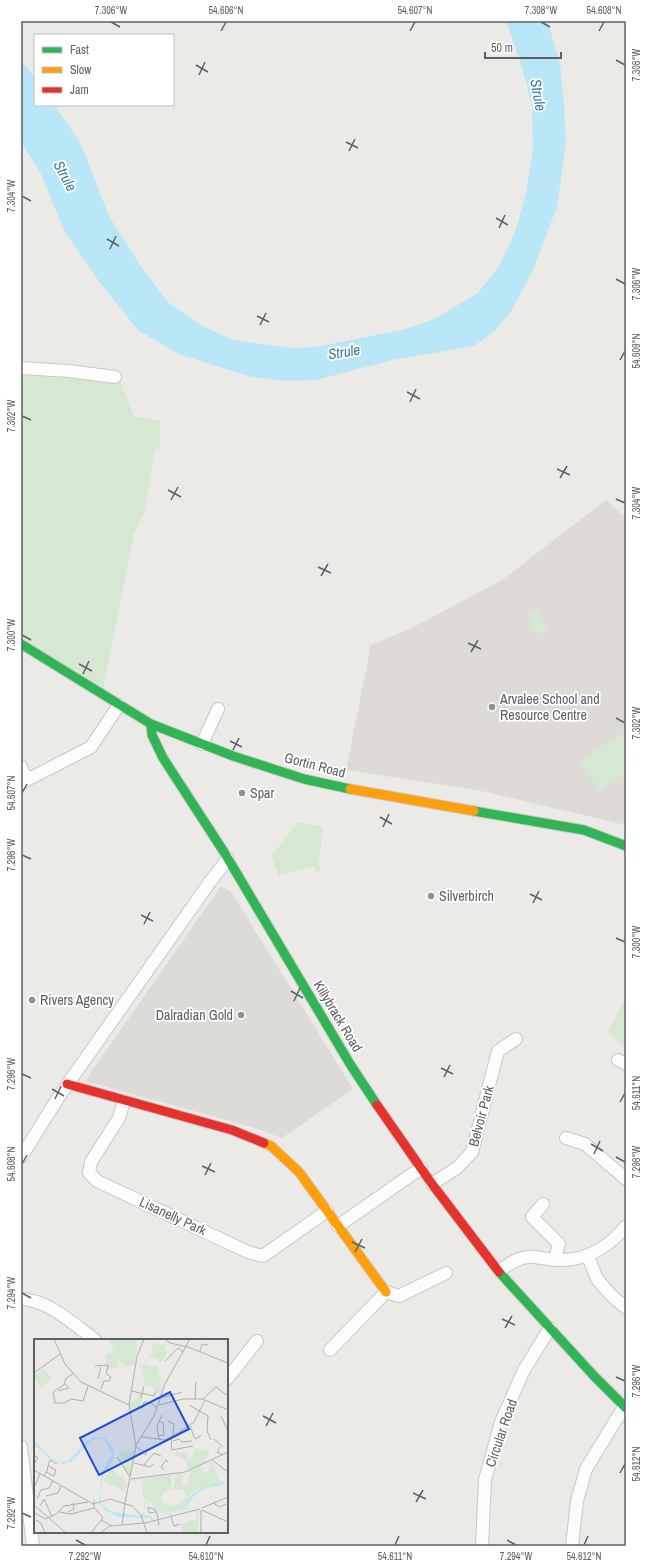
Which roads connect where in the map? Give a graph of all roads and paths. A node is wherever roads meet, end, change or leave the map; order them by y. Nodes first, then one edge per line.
1 (21, 368) edge
2 (115, 377) dead end
3 (21, 644) edge
4 (119, 705) junction
5 (218, 709) dead end
6 (152, 724) junction
7 (202, 744) junction
8 (21, 767) edge
9 (24, 782) edge
10 (626, 846) edge
11 (227, 858) junction
12 (516, 1039) dead end
13 (68, 1084) junction
14 (124, 1101) junction
15 (566, 1138) dead end
16 (21, 1157) edge
17 (421, 1168) junction
18 (626, 1179) edge
19 (432, 1184) junction
20 (543, 1204) dead end
21 (327, 1211) junction
22 (338, 1226) junction
23 (626, 1226) edge
24 (588, 1256) junction
25 (555, 1259) junction
26 (499, 1271) junction
27 (446, 1273) dead end
28 (386, 1292) junction
29 (21, 1299) edge
30 (626, 1308) edge
31 (550, 1328) junction
32 (94, 1339) edge
33 (257, 1342) dead end
34 (330, 1350) dead end
35 (228, 1379) edge
36 (625, 1407) edge
37 (21, 1447) edge
38 (34, 1546) edge
39 (482, 1546) edge
40 (572, 1546) edge

1 - 2 street
3 - 4 street, Gortin Road
4 - 6 street, Gortin Road
4 - 9 street
5 - 7 street
6 - 7 street, Gortin Road
6 - 11 street, Killybrack Road
7 - 10 street, Gortin Road
8 - 9 street
11 - 13 street
11 - 17 street, Killybrack Road
12 - 19 street, Belvoir Park
13 - 14 street
13 - 16 street
14 - 21 street
14 - 21 street, Lisanelly Park
15 - 18 street
17 - 19 street, Killybrack Road
17 - 22 street
19 - 26 street, Killybrack Road
20 - 25 street
21 - 22 street
22 - 28 street
23 - 24 street
24 - 25 street
24 - 30 street
25 - 26 street
26 - 31 street, Killybrack Road
27 - 28 street
28 - 34 street
29 - 32 street
31 - 36 street, Killybrack Road
31 - 39 street, Circular Road
33 - 35 street
36 - 40 street
37 - 38 street

